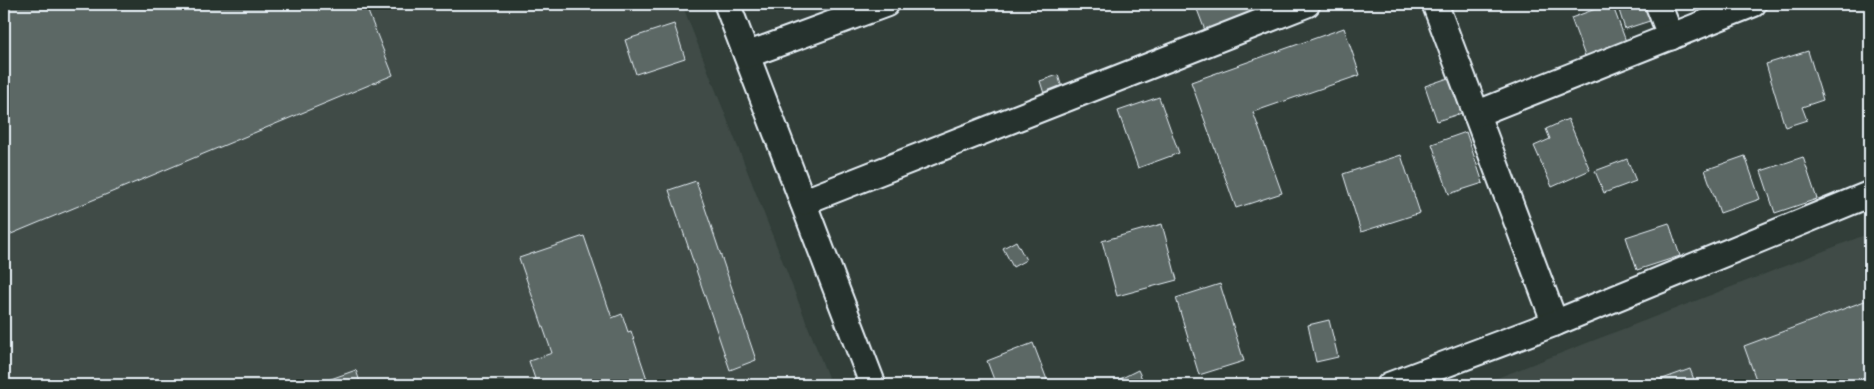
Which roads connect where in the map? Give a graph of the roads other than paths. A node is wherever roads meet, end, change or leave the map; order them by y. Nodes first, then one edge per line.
1 (727, 4) edge
2 (886, 4) edge
3 (1307, 4) edge
4 (1435, 4) edge
5 (1658, 4) edge
6 (1752, 4) edge
7 (1671, 37) junction
8 (747, 55) junction
9 (1476, 114) junction
10 (1870, 194) edge
11 (803, 202) junction
12 (1555, 323) junction
13 (873, 385) edge
14 (1390, 385) edge

1 - 8 street
2 - 8 street
3 - 11 street
4 - 9 street
5 - 7 street
6 - 7 street
7 - 9 street
8 - 11 street
9 - 12 street
10 - 12 street
11 - 13 street
12 - 14 street

